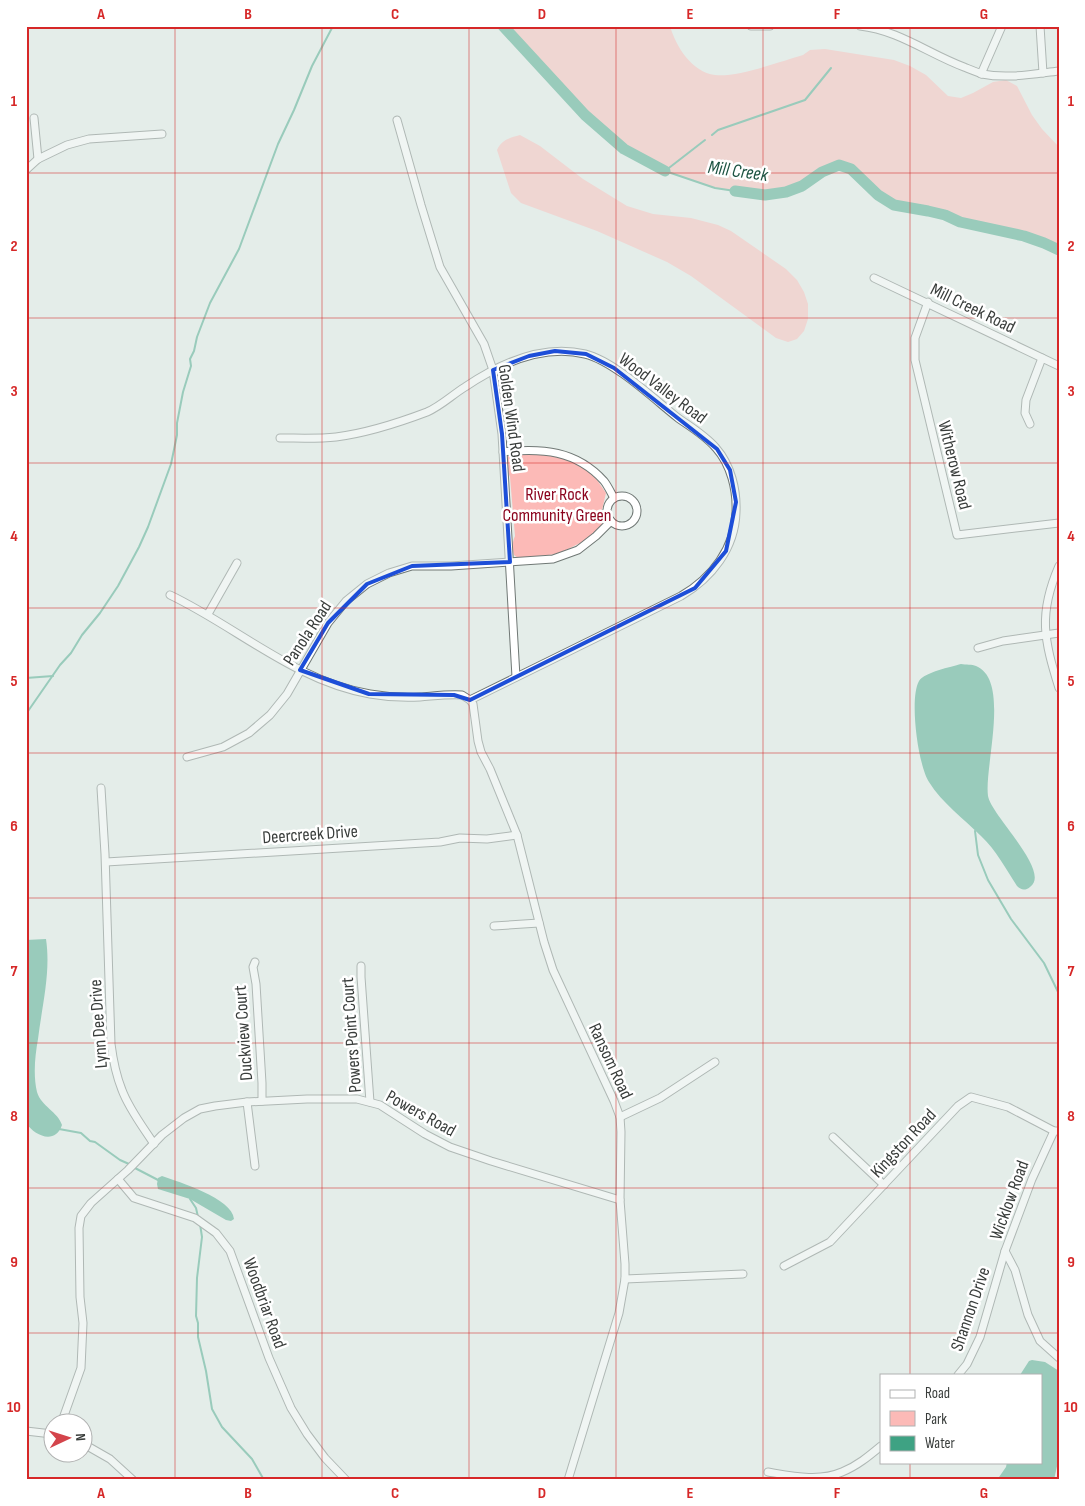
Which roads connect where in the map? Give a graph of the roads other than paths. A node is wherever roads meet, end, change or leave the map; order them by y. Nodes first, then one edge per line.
1 (751, 26) edge
2 (770, 26) edge
3 (860, 26) edge
4 (1002, 26) edge
5 (1040, 26) edge
6 (891, 30) edge
7 (1059, 71) edge
8 (1044, 73) junction
9 (981, 74) junction
10 (34, 118) dead end
11 (397, 120) dead end
12 (162, 134) dead end
13 (38, 159) junction
14 (26, 170) edge
15 (874, 278) dead end
16 (928, 302) junction
17 (1042, 358) junction
18 (1059, 366) edge
19 (493, 370) junction
20 (1030, 424) dead end
21 (280, 438) dead end
22 (503, 452) junction
23 (614, 498) junction
24 (611, 521) junction
25 (1059, 523) edge
26 (510, 562) junction
27 (237, 563) dead end
28 (1059, 566) edge
29 (170, 594) dead end
30 (208, 614) junction
31 (1059, 633) edge
32 (1045, 634) junction
33 (978, 648) dead end
34 (300, 670) junction
35 (516, 677) junction
36 (1059, 688) edge
37 (468, 698) junction
38 (187, 757) dead end
39 (101, 788) dead end
40 (517, 835) junction
41 (106, 862) junction
42 (539, 923) junction
43 (494, 926) dead end
44 (254, 962) dead end
45 (361, 966) dead end
46 (715, 1062) dead end
47 (262, 1101) junction
48 (247, 1102) junction
49 (370, 1102) junction
50 (620, 1117) junction
51 (1057, 1131) edge
52 (833, 1137) dead end
53 (154, 1144) junction
54 (255, 1166) dead end
55 (118, 1179) junction
56 (884, 1185) junction
57 (620, 1200) junction
58 (1005, 1251) junction
59 (784, 1266) dead end
60 (743, 1274) dead end
61 (625, 1279) junction
62 (1059, 1358) edge
63 (959, 1374) edge
64 (65, 1414) edge
65 (26, 1430) edge
66 (42, 1432) edge
67 (880, 1447) edge
68 (92, 1448) edge
69 (768, 1472) dead end
70 (133, 1480) edge
71 (346, 1480) edge
72 (568, 1480) edge

1 - 2 street
3 - 6 street
4 - 9 street
5 - 8 street
6 - 9 street
7 - 8 street
8 - 9 street
10 - 13 street
11 - 19 street, Golden Wind Road
12 - 13 street
13 - 14 street
15 - 16 street, Mill Creek Road
16 - 17 street, Mill Creek Road
16 - 25 street, Witherow Road
17 - 18 street, Mill Creek Road
17 - 20 street
19 - 21 street, Wood Valley Road
19 - 22 street, Golden Wind Road
19 - 35 street, Wood Valley Road
22 - 23 street
22 - 26 street, Golden Wind Road
23 - 24 street
23 - 24 street
24 - 26 street, Panola Road
26 - 34 street, Panola Road
26 - 35 street, Golden Wind Road
27 - 30 street
28 - 32 street
29 - 30 street
30 - 34 street
31 - 32 street
32 - 33 street
32 - 36 street
34 - 37 street
34 - 38 street, Panola Road
35 - 37 street
37 - 40 street, Ransom Road
39 - 41 street, Lynn Dee Drive
40 - 41 street, Deercreek Drive
40 - 42 street, Ransom Road
41 - 53 street, Lynn Dee Drive
42 - 43 street
42 - 50 street, Ransom Road
44 - 47 street, Duckview Court
45 - 49 street, Powers Point Court
46 - 50 street
47 - 48 street, Powers Road
47 - 49 street, Powers Road
48 - 53 street, Powers Road
48 - 54 street
49 - 57 street, Powers Road
50 - 57 street, Ransom Road
51 - 56 street, Kingston Road
51 - 58 street, Wicklow Road
52 - 56 street
53 - 55 street
55 - 64 street
55 - 71 street, Woodbriar Road
56 - 59 street, Kingston Road
57 - 61 street, Ransom Road
58 - 62 street, Wicklow Road
58 - 63 street, Shannon Drive
60 - 61 street
61 - 72 street, Ransom Road
65 - 66 street
67 - 69 street
68 - 70 street

